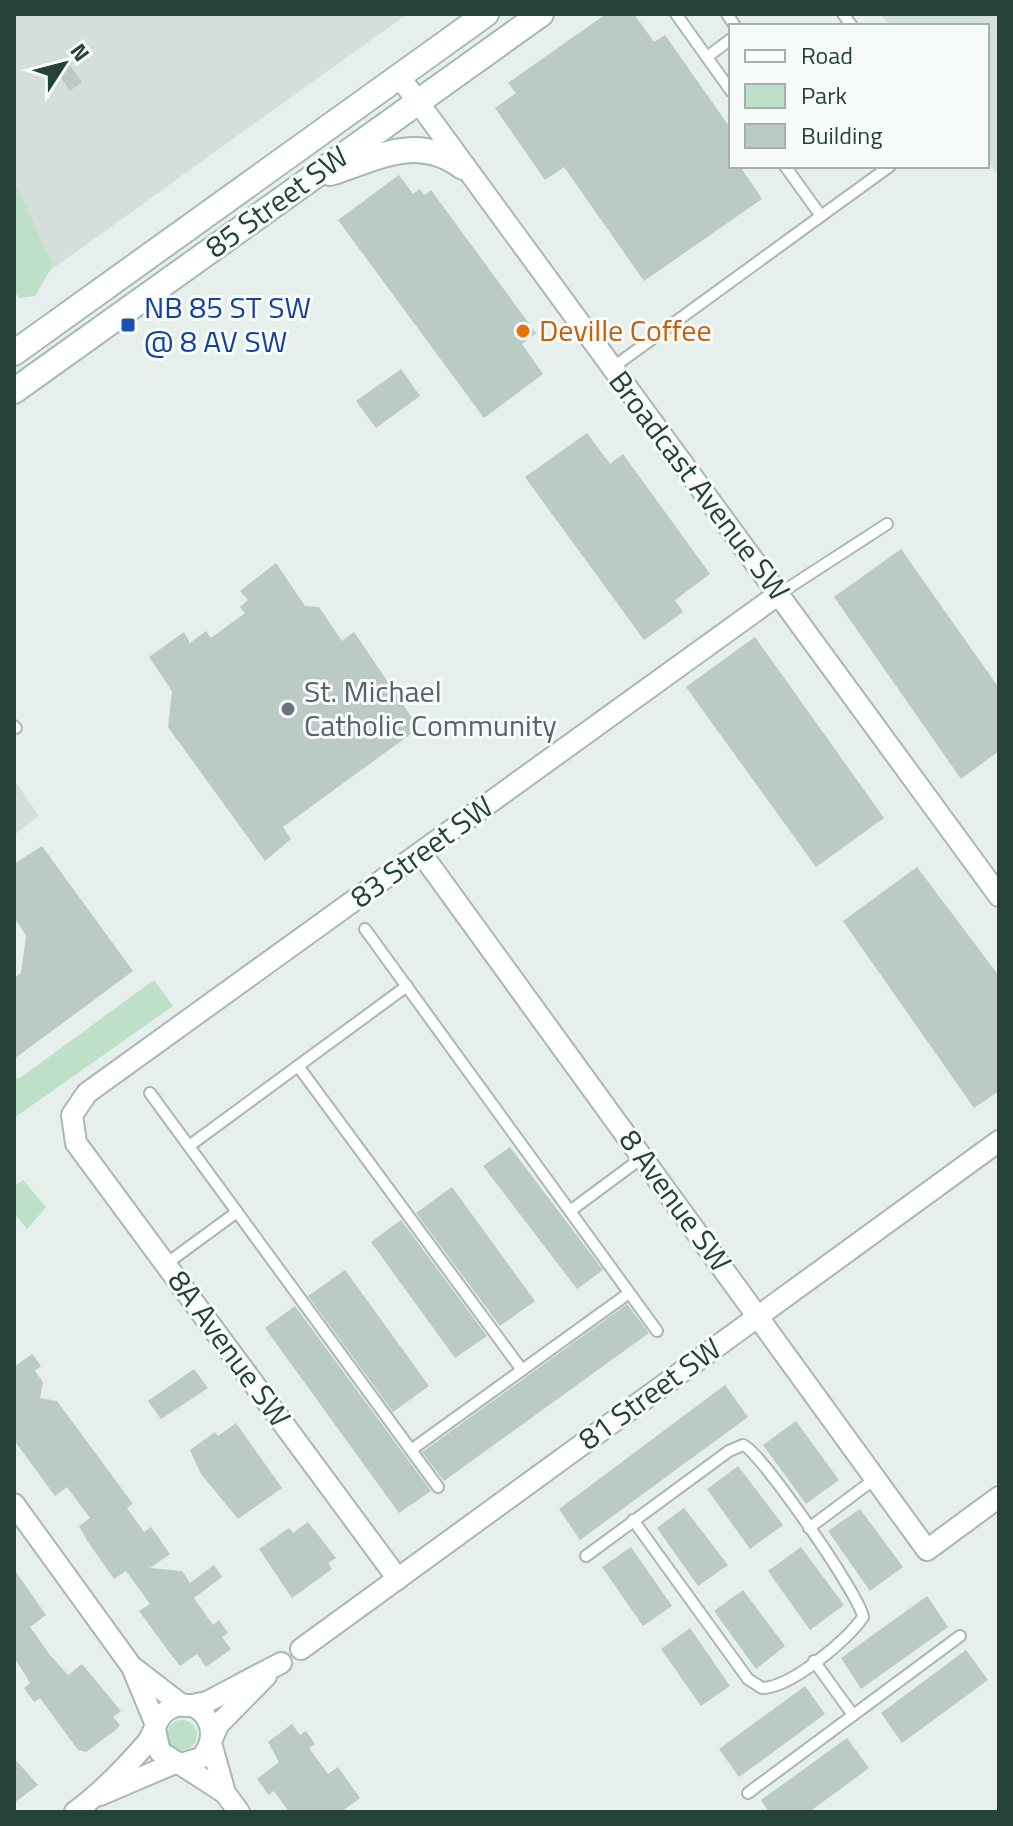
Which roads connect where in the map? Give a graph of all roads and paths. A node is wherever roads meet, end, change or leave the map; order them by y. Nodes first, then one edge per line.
1 (486, 14) edge
2 (541, 14) edge
3 (676, 14) edge
4 (729, 40) edge
5 (707, 57) junction
6 (399, 76) junction
7 (729, 88) edge
8 (417, 102) junction
9 (463, 167) junction
10 (786, 168) edge
11 (887, 168) edge
12 (309, 180) junction
13 (821, 216) junction
14 (16, 347) edge
15 (612, 368) junction
16 (38, 373) junction
17 (14, 391) edge
18 (887, 524) dead end
19 (779, 594) junction
20 (421, 853) junction
21 (999, 896) edge
22 (365, 929) dead end
23 (407, 986) junction
24 (298, 1066) junction
25 (150, 1093) dead end
26 (72, 1115) joint
27 (999, 1141) edge
28 (189, 1146) junction
29 (643, 1157) junction
30 (570, 1211) junction
31 (237, 1212) junction
32 (166, 1264) junction
33 (629, 1293) junction
34 (758, 1315) junction
35 (657, 1331) dead end
36 (522, 1370) junction
37 (411, 1450) junction
38 (876, 1478) junction
39 (438, 1487) dead end
40 (999, 1497) edge
41 (14, 1504) edge
42 (633, 1520) junction
43 (809, 1528) junction
44 (586, 1556) dead end
45 (398, 1579) junction
46 (960, 1636) dead end
47 (301, 1649) dead end
48 (814, 1661) junction
49 (132, 1667) junction
50 (185, 1706) junction
51 (853, 1715) junction
52 (156, 1727) junction
53 (212, 1741) junction
54 (177, 1764) junction
55 (225, 1793) junction
56 (748, 1793) dead end
57 (96, 1796) junction
58 (75, 1812) edge
59 (239, 1812) edge

1 - 6 main road, 85 Street SW
2 - 8 main road, 85 Street SW
3 - 5 lane
4 - 5 lane
5 - 7 lane
6 - 8 street, Broadcast Avenue SW
6 - 14 main road, 85 Street SW
8 - 9 street, Broadcast Avenue SW
8 - 12 main road, 85 Street SW
9 - 12 main road
9 - 15 street, Broadcast Avenue SW
10 - 13 lane
11 - 13 lane
12 - 16 main road, 85 Street SW
13 - 15 lane
14 - 16 street
15 - 19 street, Broadcast Avenue SW
16 - 17 main road, 85 Street SW
18 - 19 lane
19 - 20 street, 83 Street SW
19 - 21 street, Broadcast Avenue SW
20 - 26 street, 83 Street SW
20 - 29 street, 8 Avenue SW
22 - 23 lane
23 - 24 lane
23 - 30 lane
24 - 28 lane
24 - 36 lane
25 - 28 lane
26 - 32 street, 8A Avenue SW
27 - 34 street, 81 Street SW
28 - 31 lane
29 - 30 lane
29 - 34 street, 8 Avenue SW
30 - 33 lane
31 - 32 lane
31 - 37 lane
32 - 45 street, 8A Avenue SW
33 - 35 lane
33 - 36 lane
34 - 38 street, 8 Avenue SW
34 - 45 street, 81 Street SW
36 - 37 lane
37 - 39 lane
38 - 40 street, 8 Avenue SW
38 - 43 lane
41 - 49 street
42 - 43 lane
42 - 44 lane
42 - 48 lane
43 - 48 lane
45 - 47 street, 81 Street SW
46 - 51 lane
48 - 51 lane
49 - 50 street
49 - 52 street
50 - 52 street
50 - 53 street
50 - 53 street
51 - 56 lane
52 - 54 street
52 - 57 street
53 - 54 street
53 - 55 street
54 - 55 street
54 - 57 street
55 - 59 street
57 - 58 street

